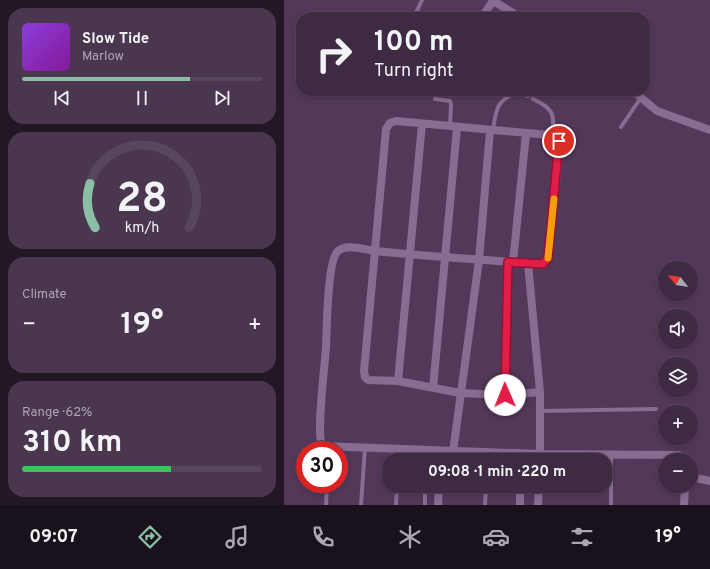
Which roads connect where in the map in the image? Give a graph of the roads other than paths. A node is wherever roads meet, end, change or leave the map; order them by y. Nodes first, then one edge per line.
1 (422, 0) edge
2 (493, 0) edge
3 (416, 11) edge
4 (485, 12) edge
5 (511, 12) edge
6 (509, 96) edge
7 (640, 98) joint
8 (435, 99) dead end
9 (533, 99) dead end
10 (422, 124) junction
11 (453, 127) junction
12 (621, 127) dead end
13 (710, 130) edge
14 (492, 131) junction
15 (526, 134) junction
16 (553, 136) junction
17 (374, 251) junction
18 (410, 255) junction
19 (445, 257) junction
20 (479, 260) junction
21 (511, 262) junction
22 (528, 263) junction
23 (398, 382) junction
24 (433, 388) junction
25 (540, 392) junction
26 (460, 393) junction
27 (505, 395) junction
28 (656, 409) dead end
29 (542, 411) junction
30 (320, 441) edge
31 (348, 448) edge
32 (365, 448) junction
33 (398, 450) joint
34 (440, 451) joint
35 (453, 452) junction
36 (462, 453) edge
37 (540, 453) edge
38 (612, 455) edge
39 (658, 455) edge
40 (698, 478) edge
41 (710, 481) edge
42 (327, 493) edge
43 (397, 493) edge
44 (425, 493) edge
45 (438, 493) edge
46 (486, 493) edge
47 (520, 493) edge
48 (539, 493) edge
49 (611, 493) edge
50 (685, 493) edge
51 (326, 505) edge
52 (361, 505) edge
53 (396, 505) edge
54 (425, 505) edge
55 (438, 505) edge
56 (485, 505) edge
57 (520, 505) edge
58 (538, 505) edge
59 (611, 505) edge
60 (684, 505) edge

1 - 3 lane
2 - 4 street
2 - 5 street
6 - 14 lane
7 - 12 lane
7 - 13 street
8 - 11 lane
9 - 16 lane
10 - 11 street
10 - 17 street
10 - 18 street
11 - 14 street
11 - 19 street
14 - 15 street
14 - 20 street
15 - 16 street
15 - 21 street
16 - 22 street
17 - 18 street
17 - 23 street
17 - 30 street
18 - 19 street
18 - 23 street
19 - 20 street
19 - 24 street
20 - 21 street
20 - 26 street
21 - 22 street
21 - 27 street
22 - 25 street
23 - 24 street
24 - 26 street
25 - 27 street
25 - 29 street
26 - 27 street
26 - 35 street
28 - 29 lane
29 - 37 street
31 - 32 street
32 - 33 street
32 - 52 lane
33 - 34 street
34 - 35 street
35 - 36 street
38 - 39 street
40 - 41 street
42 - 51 lane
43 - 53 lane
44 - 54 lane
45 - 55 street
46 - 56 lane
47 - 57 street
48 - 58 street
49 - 59 lane
50 - 60 street

